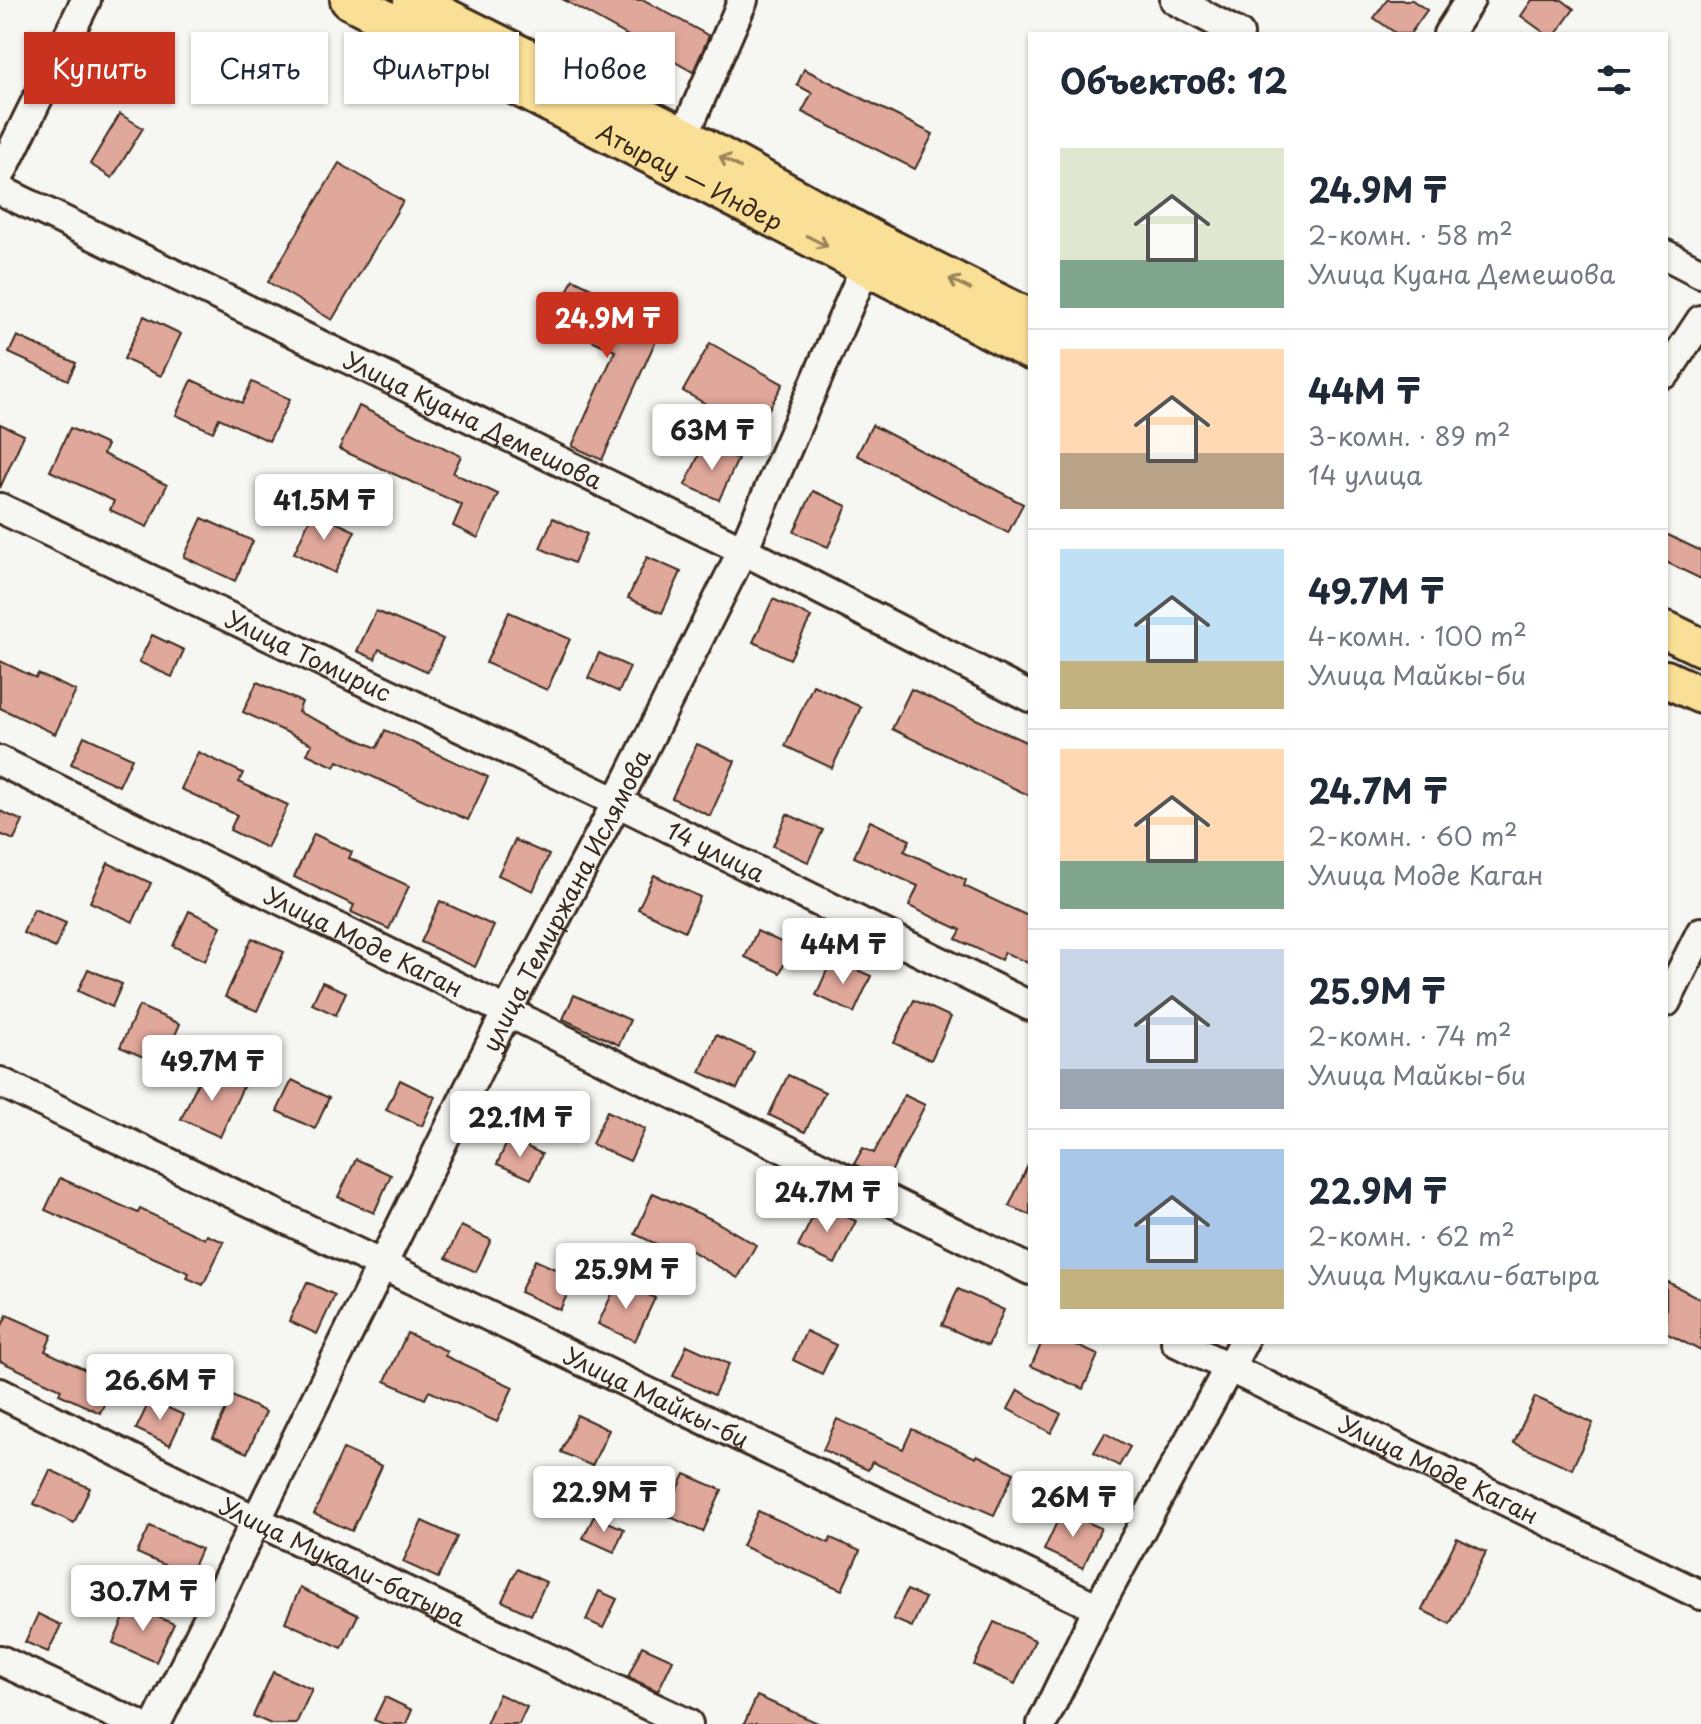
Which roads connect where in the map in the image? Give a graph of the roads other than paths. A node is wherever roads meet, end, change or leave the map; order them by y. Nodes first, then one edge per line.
1 (86, 0) edge
2 (349, 0) edge
3 (412, 0) edge
4 (743, 0) edge
5 (1175, 0) edge
6 (1470, 0) edge
7 (1235, 32) edge
8 (1449, 32) edge
9 (684, 136) junction
10 (0, 175) edge
11 (0, 190) edge
12 (871, 253) junction
13 (1668, 256) edge
14 (1701, 273) edge
15 (1028, 317) edge
16 (1701, 320) edge
17 (1028, 350) edge
18 (1668, 370) edge
19 (0, 508) edge
20 (743, 550) junction
21 (1668, 631) edge
22 (1701, 647) edge
23 (1668, 680) edge
24 (1701, 695) edge
25 (1028, 696) edge
26 (0, 761) edge
27 (617, 802) junction
28 (1701, 932) edge
29 (1668, 998) edge
30 (1028, 1005) edge
31 (507, 1011) junction
32 (0, 1082) edge
33 (382, 1267) junction
34 (1028, 1269) edge
35 (1180, 1344) edge
36 (1242, 1344) edge
37 (1229, 1368) junction
38 (0, 1393) edge
39 (257, 1521) junction
40 (1701, 1595) edge
41 (1098, 1608) junction
42 (0, 1660) edge
43 (136, 1724) edge
44 (156, 1724) edge
45 (688, 1724) edge
46 (1042, 1724) edge

1 - 10 street
2 -> 12 main road, Атырау — Индер
3 - 9 main road, Атырау — Индер
4 - 9 street
5 - 7 street
6 - 8 street
12 -> 9 main road, Атырау — Индер
11 - 20 street, Улица Куана Демешова
15 -> 12 main road, Атырау — Индер
12 - 17 main road, Атырау — Индер
12 - 20 street, улица Темиржана Ислямова
13 - 14 street
16 - 18 street
19 - 27 street, Улица Томирис
20 - 25 street, Улица Куана Демешова
20 - 27 street, улица Темиржана Ислямова
21 - 22 main road
23 - 24 main road
26 - 31 street, Улица Моде Каган
27 - 30 street, 14 улица
27 - 31 street, улица Темиржана Ислямова
28 - 29 street
31 - 33 street, улица Темиржана Ислямова
31 - 34 street, Улица Моде Каган
32 - 33 street, Улица Майкы-би
33 - 39 street, улица Темиржана Ислямова
33 - 41 street, Улица Майкы-би
35 - 37 street, Улица Моде Каган
36 - 37 street
37 - 40 street, Улица Моде Каган
37 - 41 street
38 - 39 street, Улица Мукали-батыра
39 - 44 street, улица Темиржана Ислямова
39 - 45 street, Улица Мукали-батыра
41 - 46 street
42 - 43 street

